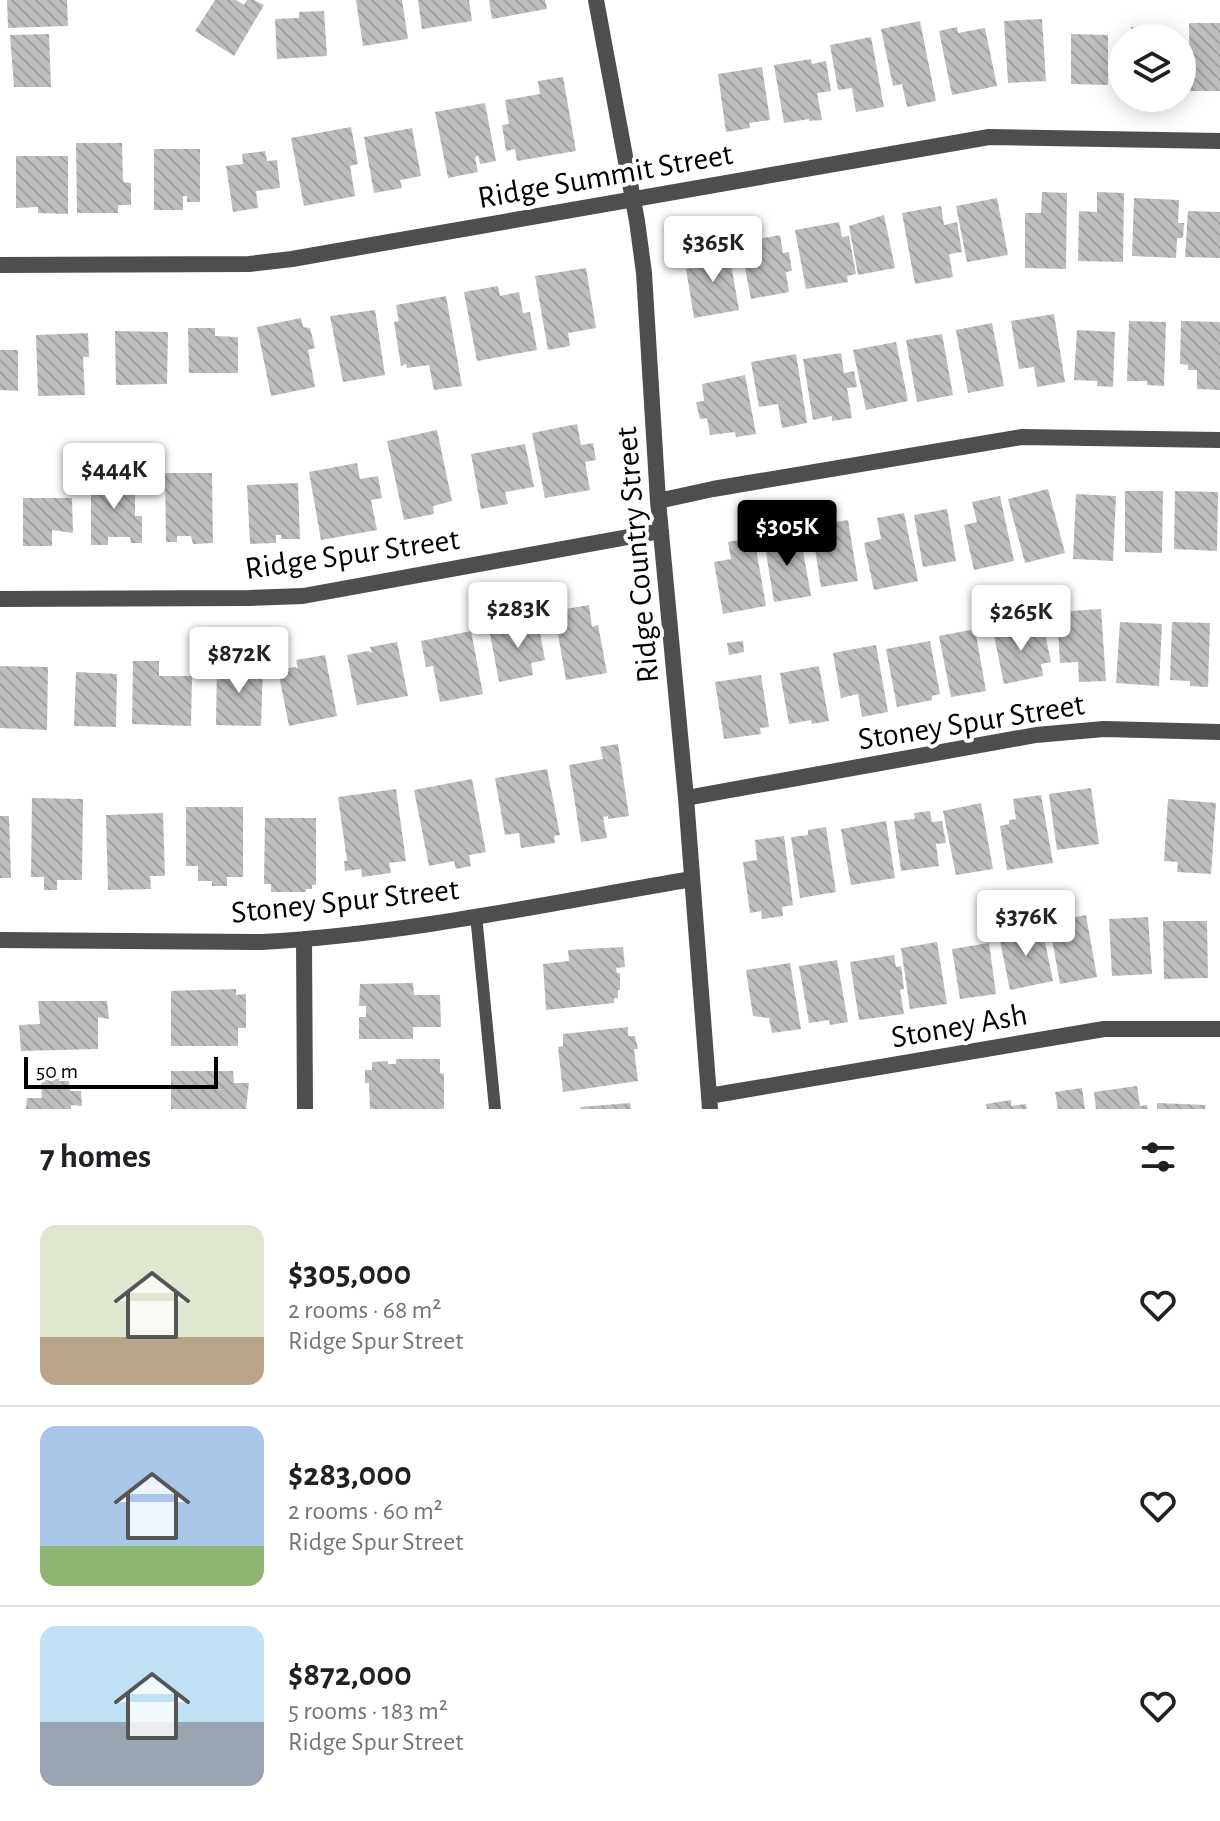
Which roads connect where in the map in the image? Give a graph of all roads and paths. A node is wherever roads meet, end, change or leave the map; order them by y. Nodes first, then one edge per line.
1 (596, 0) edge
2 (1220, 141) edge
3 (633, 199) junction
4 (0, 265) edge
5 (1220, 440) edge
6 (658, 501) junction
7 (661, 531) junction
8 (0, 599) edge
9 (1220, 732) edge
10 (686, 798) junction
11 (692, 879) junction
12 (476, 915) junction
13 (304, 939) junction
14 (0, 940) edge
15 (1220, 1029) edge
16 (709, 1103) edge
17 (305, 1109) edge
18 (495, 1109) edge

1 - 3 street, Ridge Country Street
2 - 3 street, Ridge Summit Street
3 - 4 street, Ridge Summit Street
3 - 6 street, Ridge Country Street
5 - 6 street
6 - 7 street, Ridge Country Street
7 - 8 street, Ridge Spur Street
7 - 10 street, Ridge Country Street
9 - 10 street, Stoney Spur Street
10 - 11 street, Ridge Country Street
11 - 12 street, Stoney Spur Street
11 - 16 street, Ridge Country Street
12 - 13 street, Stoney Spur Street
12 - 18 lane
13 - 14 street, Stoney Spur Street
13 - 17 street
15 - 16 street, Stoney Ash

